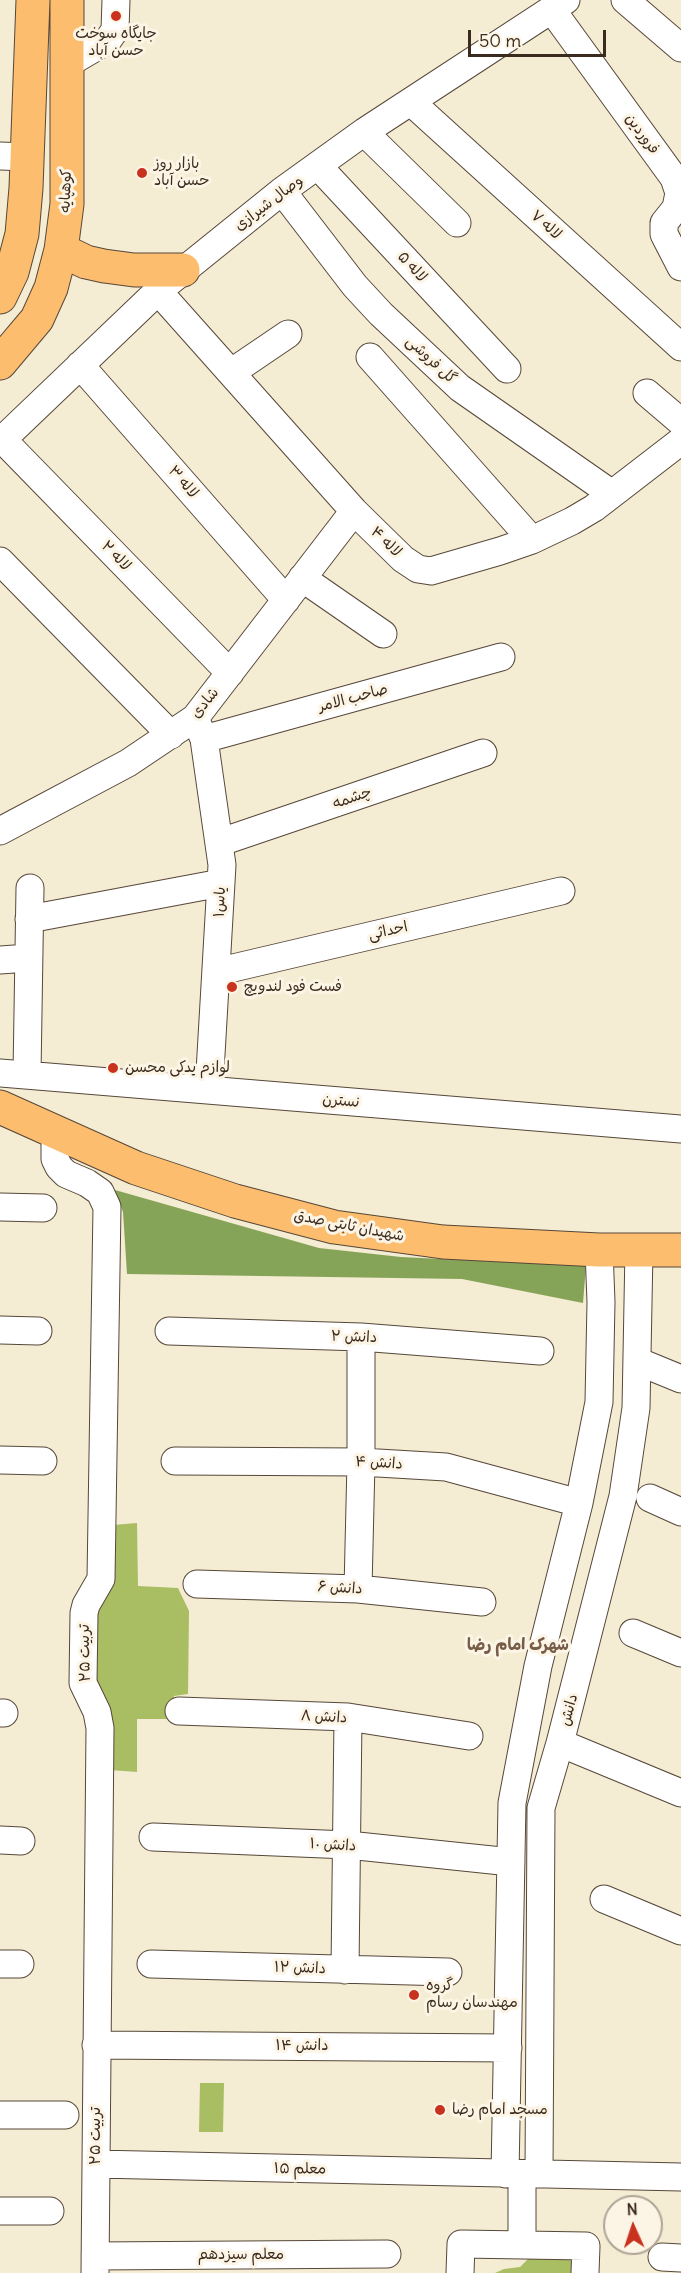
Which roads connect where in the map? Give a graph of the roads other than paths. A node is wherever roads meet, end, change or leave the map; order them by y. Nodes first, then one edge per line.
1 (33, 0) edge
2 (67, 0) edge
3 (116, 0) edge
4 (624, 0) edge
5 (559, 5) edge
6 (681, 48) edge
7 (67, 64) junction
8 (411, 102) junction
9 (364, 132) junction
10 (13, 157) edge
11 (318, 166) junction
12 (282, 191) junction
13 (457, 223) dead end
14 (61, 250) junction
15 (681, 267) edge
16 (183, 270) junction
17 (158, 291) junction
18 (0, 297) edge
19 (288, 334) dead end
20 (681, 347) edge
21 (370, 357) dead end
22 (0, 363) edge
23 (80, 365) junction
24 (507, 369) dead end
25 (232, 372) junction
26 (647, 393) dead end
27 (681, 422) edge
28 (1, 440) edge
29 (681, 441) edge
30 (612, 494) junction
31 (354, 511) junction
32 (532, 540) junction
33 (0, 561) edge
34 (302, 578) junction
35 (286, 600) junction
36 (383, 634) dead end
37 (501, 657) dead end
38 (230, 674) junction
39 (199, 728) junction
40 (171, 735) junction
41 (483, 753) dead end
42 (0, 831) edge
43 (220, 842) junction
44 (222, 883) junction
45 (30, 888) dead end
46 (561, 891) dead end
47 (29, 920) junction
48 (28, 958) junction
49 (0, 960) edge
50 (216, 972) junction
51 (0, 1073) edge
52 (27, 1074) junction
53 (209, 1089) junction
54 (0, 1107) edge
55 (681, 1129) edge
56 (55, 1132) junction
57 (0, 1207) edge
58 (43, 1208) dead end
59 (599, 1250) junction
60 (639, 1250) junction
61 (681, 1250) edge
62 (0, 1330) edge
63 (38, 1331) dead end
64 (168, 1331) dead end
65 (361, 1337) junction
66 (540, 1350) dead end
67 (637, 1361) junction
68 (681, 1379) edge
69 (0, 1460) edge
70 (43, 1461) dead end
71 (175, 1461) dead end
72 (361, 1462) junction
73 (650, 1498) dead end
74 (579, 1503) junction
75 (681, 1512) edge
76 (197, 1584) dead end
77 (358, 1588) junction
78 (482, 1602) dead end
79 (633, 1634) dead end
80 (681, 1653) edge
81 (179, 1711) dead end
82 (348, 1717) junction
83 (469, 1736) dead end
84 (560, 1743) junction
85 (679, 1785) edge
86 (513, 1803) junction
87 (541, 1808) junction
88 (153, 1837) dead end
89 (348, 1845) junction
90 (511, 1862) junction
91 (604, 1899) dead end
92 (681, 1931) edge
93 (151, 1964) dead end
94 (345, 1970) junction
95 (448, 1972) dead end
96 (96, 2045) junction
97 (508, 2048) junction
98 (0, 2115) edge
99 (65, 2115) dead end
100 (96, 2164) junction
101 (522, 2174) junction
102 (681, 2178) edge
103 (0, 2211) edge
104 (50, 2211) dead end
105 (522, 2245) junction
106 (387, 2254) dead end
107 (95, 2265) edge
108 (460, 2273) edge
109 (585, 2273) edge

1 - 10 main road
2 - 7 main road, کوهپایه
3 - 7 street
4 - 6 street
5 - 8 street, وصال شیرازی
5 - 15 street, فروردین
7 - 14 main road, کوهپایه
8 - 9 street, وصال شیرازی
8 - 20 street, لاله ۷
9 - 11 street, وصال شیرازی
9 - 13 street
10 - 18 main road
11 - 12 street, وصال شیرازی
11 - 24 street, لاله ۵
12 - 16 street, وصال شیرازی
12 - 30 street, گل فروشی
14 - 16 main road
14 - 22 main road, کوهپایه
16 - 17 street, وصال شیرازی
17 - 23 street, وصال شیرازی
17 - 25 street, لاله ۴
19 - 25 street
21 - 32 street
23 - 28 street, وصال شیرازی
23 - 35 street, لاله ۳
25 - 31 street, لاله ۴
26 - 27 street
28 - 38 street, لاله ۲
29 - 30 street, لاله ۴
30 - 32 street, لاله ۴
31 - 32 street, لاله ۴
31 - 34 street, شادی
33 - 40 street
34 - 35 street, شادی
34 - 36 street
35 - 38 street, شادی
37 - 39 street, صاحب الامر
38 - 39 street, شادی
39 - 40 street, شادی
39 - 43 street, یاس۱
40 - 42 street, شادی
41 - 43 street, چشمه
43 - 44 street, یاس۱
44 - 47 street
44 - 50 street, یاس۱
45 - 47 street
46 - 50 street, احداثی
47 - 48 street
48 - 49 street
48 - 52 street
50 - 53 street, یاس۱
51 - 52 street, نسترن
52 - 53 street, نسترن
53 - 55 street, نسترن
54 - 56 main road, شهیدان ثابتی صدق
56 - 59 main road, شهیدان ثابتی صدق
56 - 96 street, تربیت ۲۵
57 - 58 street
59 - 60 main road, شهیدان ثابتی صدق
59 - 74 street
60 - 61 main road, شهیدان ثابتی صدق
60 - 67 street, دانش
62 - 63 street
64 - 65 street, دانش ۲
65 - 66 street, دانش ۲
65 - 72 street
67 - 68 street
67 - 84 street, دانش
69 - 70 street
71 - 72 street, دانش ۴
72 - 74 street, دانش ۴
72 - 77 street
73 - 75 street
74 - 86 street
76 - 77 street, دانش ۶
77 - 78 street, دانش ۶
79 - 80 street
81 - 82 street, دانش ۸
82 - 83 street, دانش ۸
82 - 89 street
84 - 85 street
84 - 87 street, دانش
86 - 87 street
86 - 90 street
87 - 101 street, دانش
88 - 89 street, دانش ۱۰
89 - 90 street, دانش ۱۰
89 - 94 street
90 - 97 street
91 - 92 street
93 - 94 street, دانش ۱۲
94 - 95 street, دانش ۱۲
96 - 97 street, دانش ۱۴
96 - 100 street, تربیت ۲۵
97 - 101 street
98 - 99 street
100 - 101 street, معلم ۱۵
100 - 107 street, تربیت ۲۵
101 - 102 street, معلم ۱۵
101 - 105 street
103 - 104 street
105 - 108 street
105 - 109 street
106 - 107 street, معلم سیزدهم

